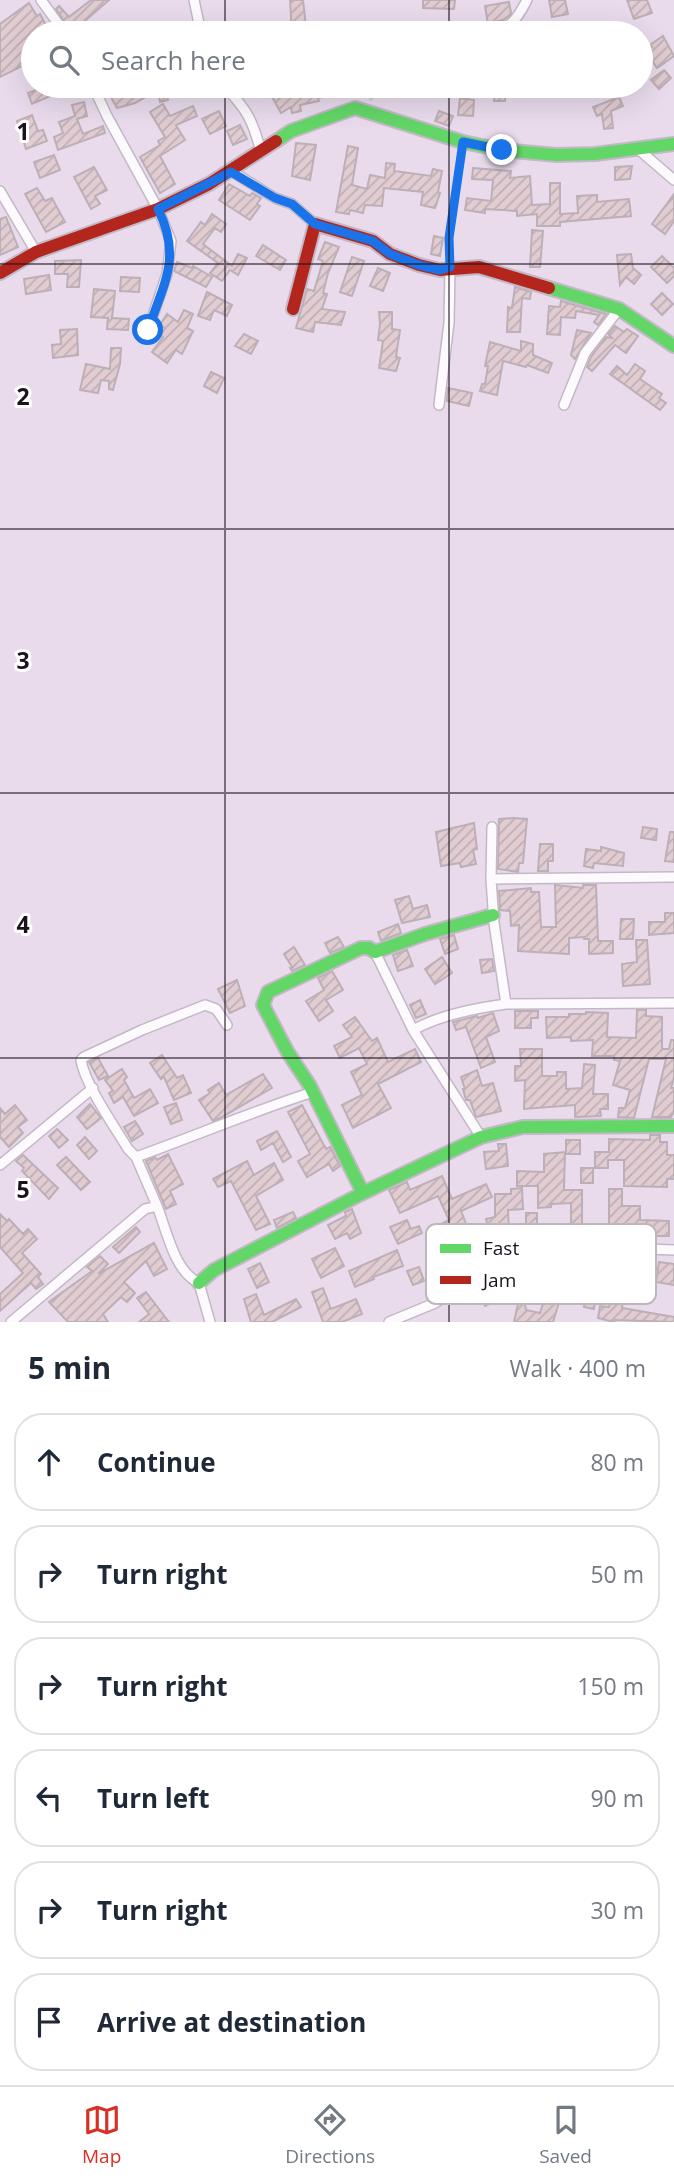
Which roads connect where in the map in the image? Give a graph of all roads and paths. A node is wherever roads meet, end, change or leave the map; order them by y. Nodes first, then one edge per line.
1 (41, 0) edge
2 (194, 0) edge
3 (527, 0) edge
4 (56, 21) edge
5 (198, 21) edge
6 (516, 21) edge
7 (99, 98) edge
8 (236, 98) edge
9 (373, 98) edge
10 (355, 108) junction
11 (463, 142) junction
12 (674, 144) edge
13 (638, 149) junction
14 (261, 152) junction
15 (231, 172) junction
16 (674, 180) edge
17 (0, 191) edge
18 (158, 209) junction
19 (315, 224) junction
20 (36, 252) junction
21 (450, 267) junction
22 (0, 272) edge
23 (292, 309) dead end
24 (620, 309) junction
25 (148, 330) dead end
26 (674, 345) edge
27 (439, 405) dead end
28 (564, 405) dead end
29 (492, 827) dead end
30 (674, 877) edge
31 (491, 879) junction
32 (494, 915) junction
33 (375, 952) junction
34 (674, 1003) edge
35 (506, 1004) junction
36 (227, 1026) dead end
37 (413, 1030) junction
38 (93, 1088) junction
39 (313, 1092) junction
40 (674, 1126) edge
41 (481, 1137) junction
42 (136, 1157) junction
43 (0, 1165) edge
44 (363, 1193) junction
45 (157, 1206) junction
46 (656, 1249) edge
47 (674, 1250) edge
48 (199, 1283) junction
49 (433, 1304) edge
50 (207, 1321) edge
51 (11, 1322) edge
52 (388, 1322) edge

1 - 4 street
2 - 5 street
3 - 6 street
7 - 18 street
8 - 14 street
9 - 10 path
10 - 11 street
10 - 14 street
11 - 13 street
11 - 21 path
12 - 13 street
13 - 16 street
14 - 15 street
15 - 18 street
15 - 19 street
17 - 20 street
18 - 20 street
18 - 25 street
19 - 21 street
19 - 23 street
20 - 22 street
21 - 24 street
21 - 27 street
24 - 26 street
24 - 28 street
29 - 31 street
30 - 31 street
31 - 32 street
32 - 33 street
32 - 35 street
33 - 37 street
33 - 39 street
34 - 35 street
35 - 37 street
36 - 38 street
37 - 41 street
38 - 42 street
38 - 43 street
39 - 42 street
39 - 44 street
40 - 41 street
41 - 44 street
42 - 45 street
44 - 48 street
45 - 48 street
45 - 51 street
46 - 47 street
48 - 50 street
49 - 52 street

